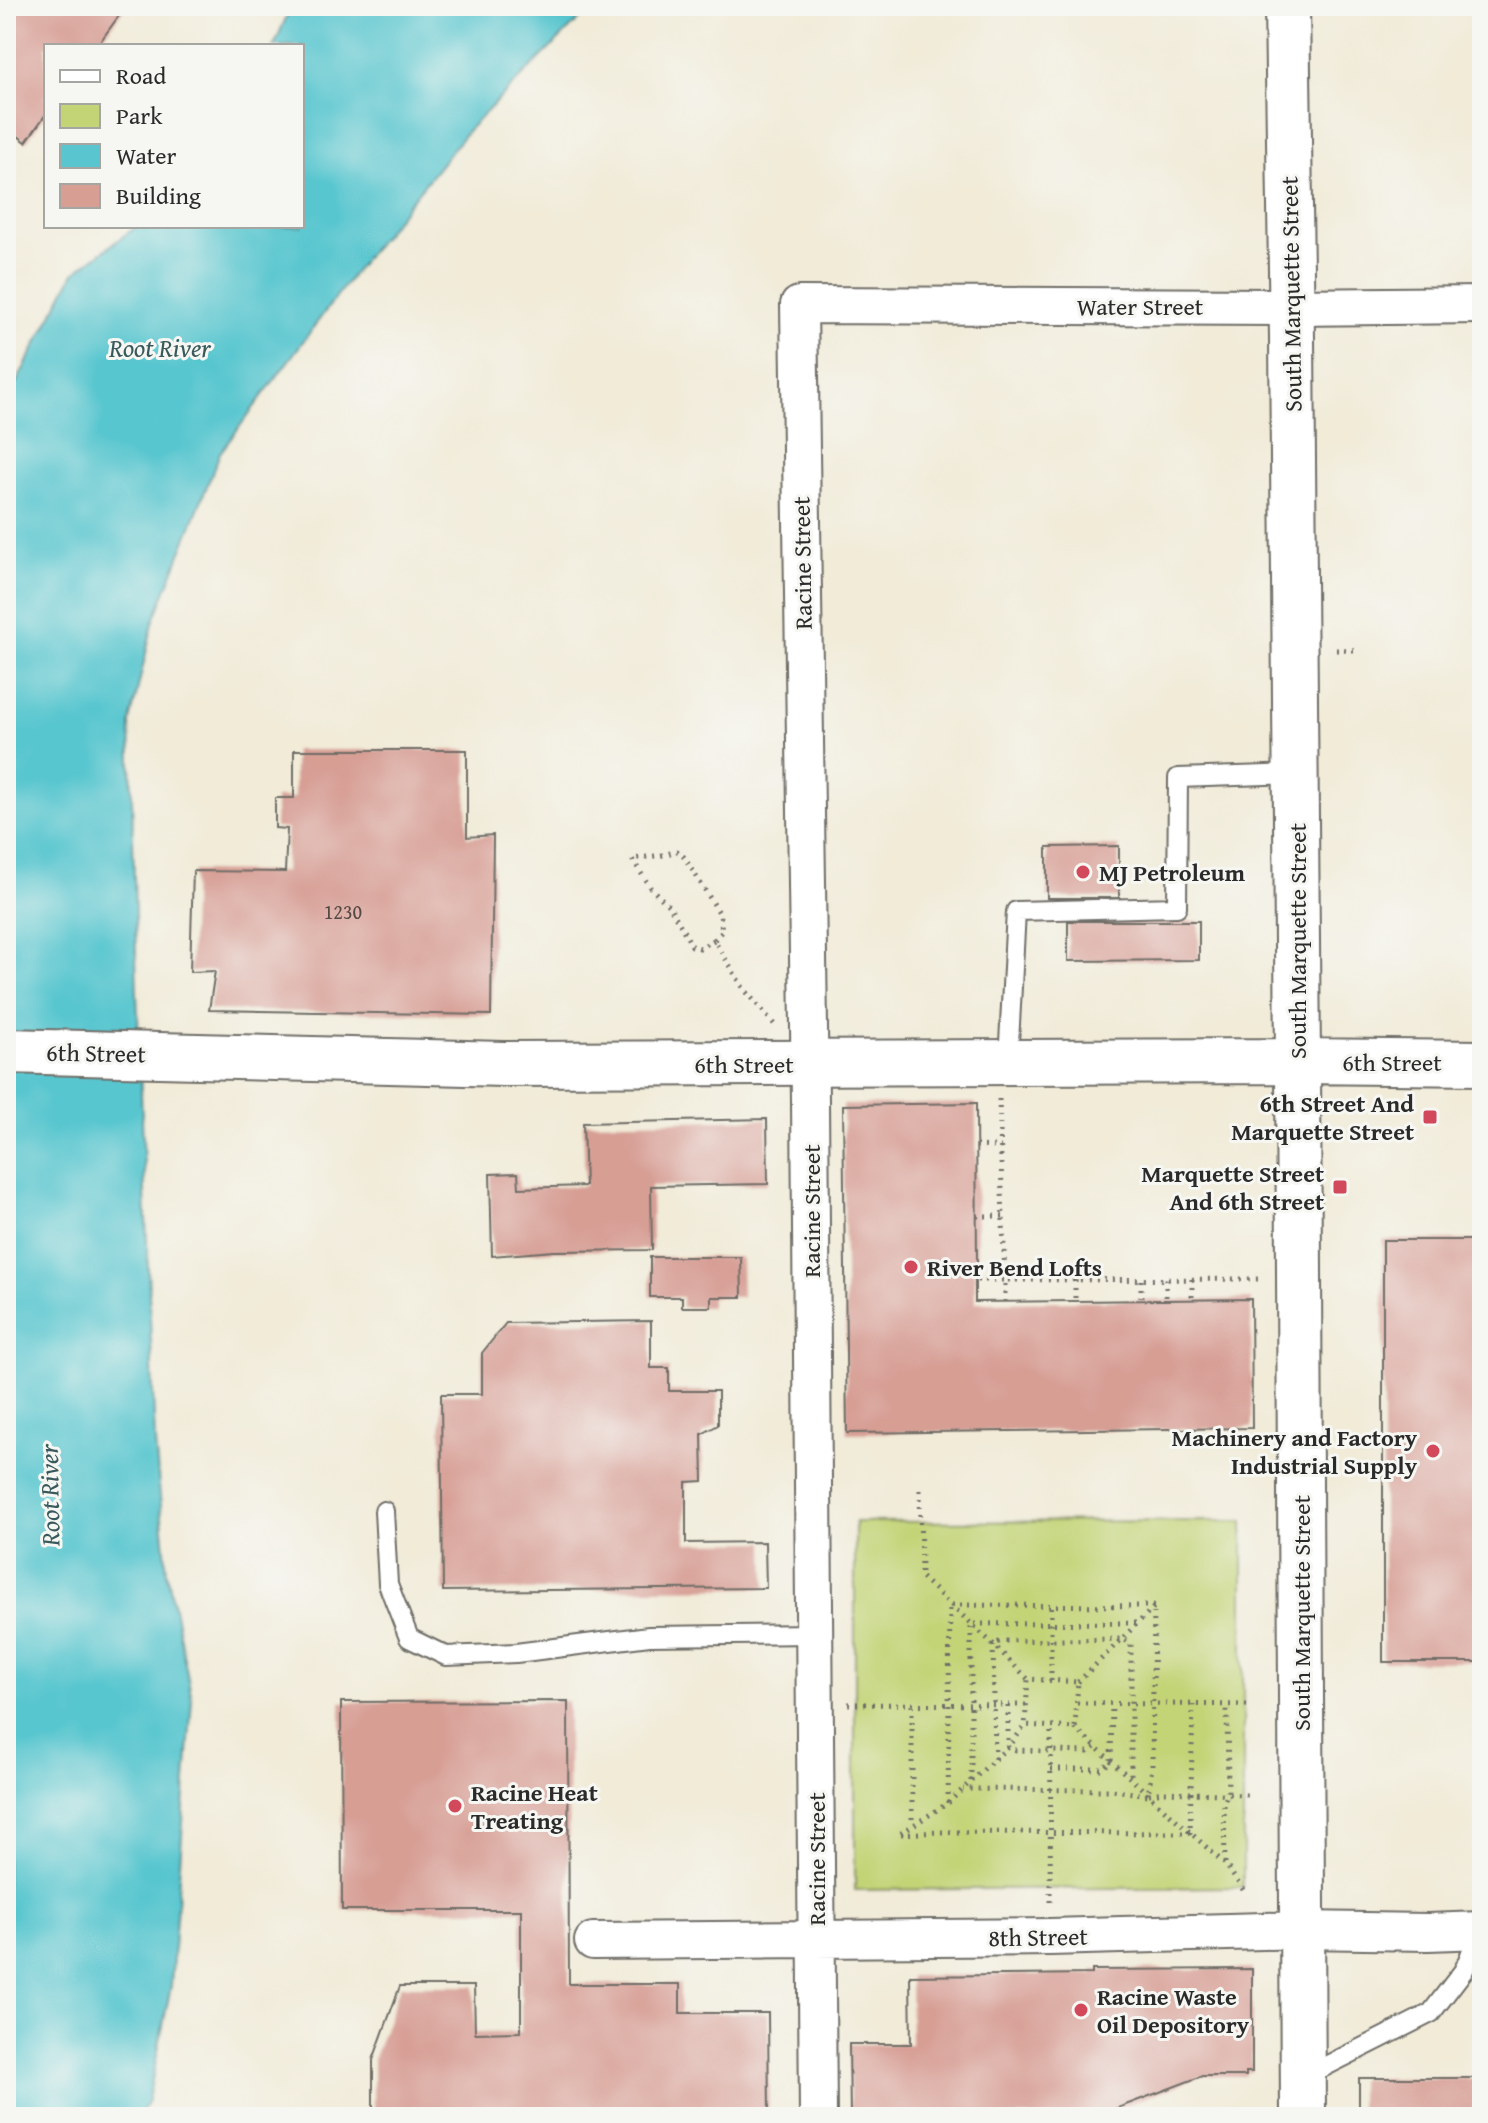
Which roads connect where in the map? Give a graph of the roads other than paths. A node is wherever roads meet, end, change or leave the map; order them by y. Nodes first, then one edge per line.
1 (1287, 6) edge
2 (799, 305) joint
3 (1482, 305) edge
4 (1292, 307) junction
5 (1296, 774) junction
6 (6, 1051) edge
7 (1298, 1061) junction
8 (1003, 1062) junction
9 (810, 1063) junction
10 (1482, 1063) edge
11 (384, 1511) dead end
12 (814, 1634) junction
13 (1302, 1930) junction
14 (1481, 1930) edge
15 (817, 1939) junction
16 (593, 1941) dead end
17 (1303, 2097) edge
18 (818, 2117) edge

1 - 4 street, South Marquette Street
2 - 4 street, Water Street
2 - 9 street, Racine Street
3 - 4 street, Water Street
4 - 5 street, South Marquette Street
5 - 7 street, South Marquette Street
5 - 8 lane
6 - 9 street, 6th Street
7 - 8 street, 6th Street
7 - 10 street, 6th Street
7 - 13 street, South Marquette Street
8 - 9 street, 6th Street
9 - 12 street, Racine Street
11 - 12 lane
12 - 15 street, Racine Street
13 - 14 street, 8th Street
13 - 15 street, 8th Street
13 - 17 street, South Marquette Street
14 - 17 lane
15 - 16 street, 8th Street
15 - 18 street, Racine Street

